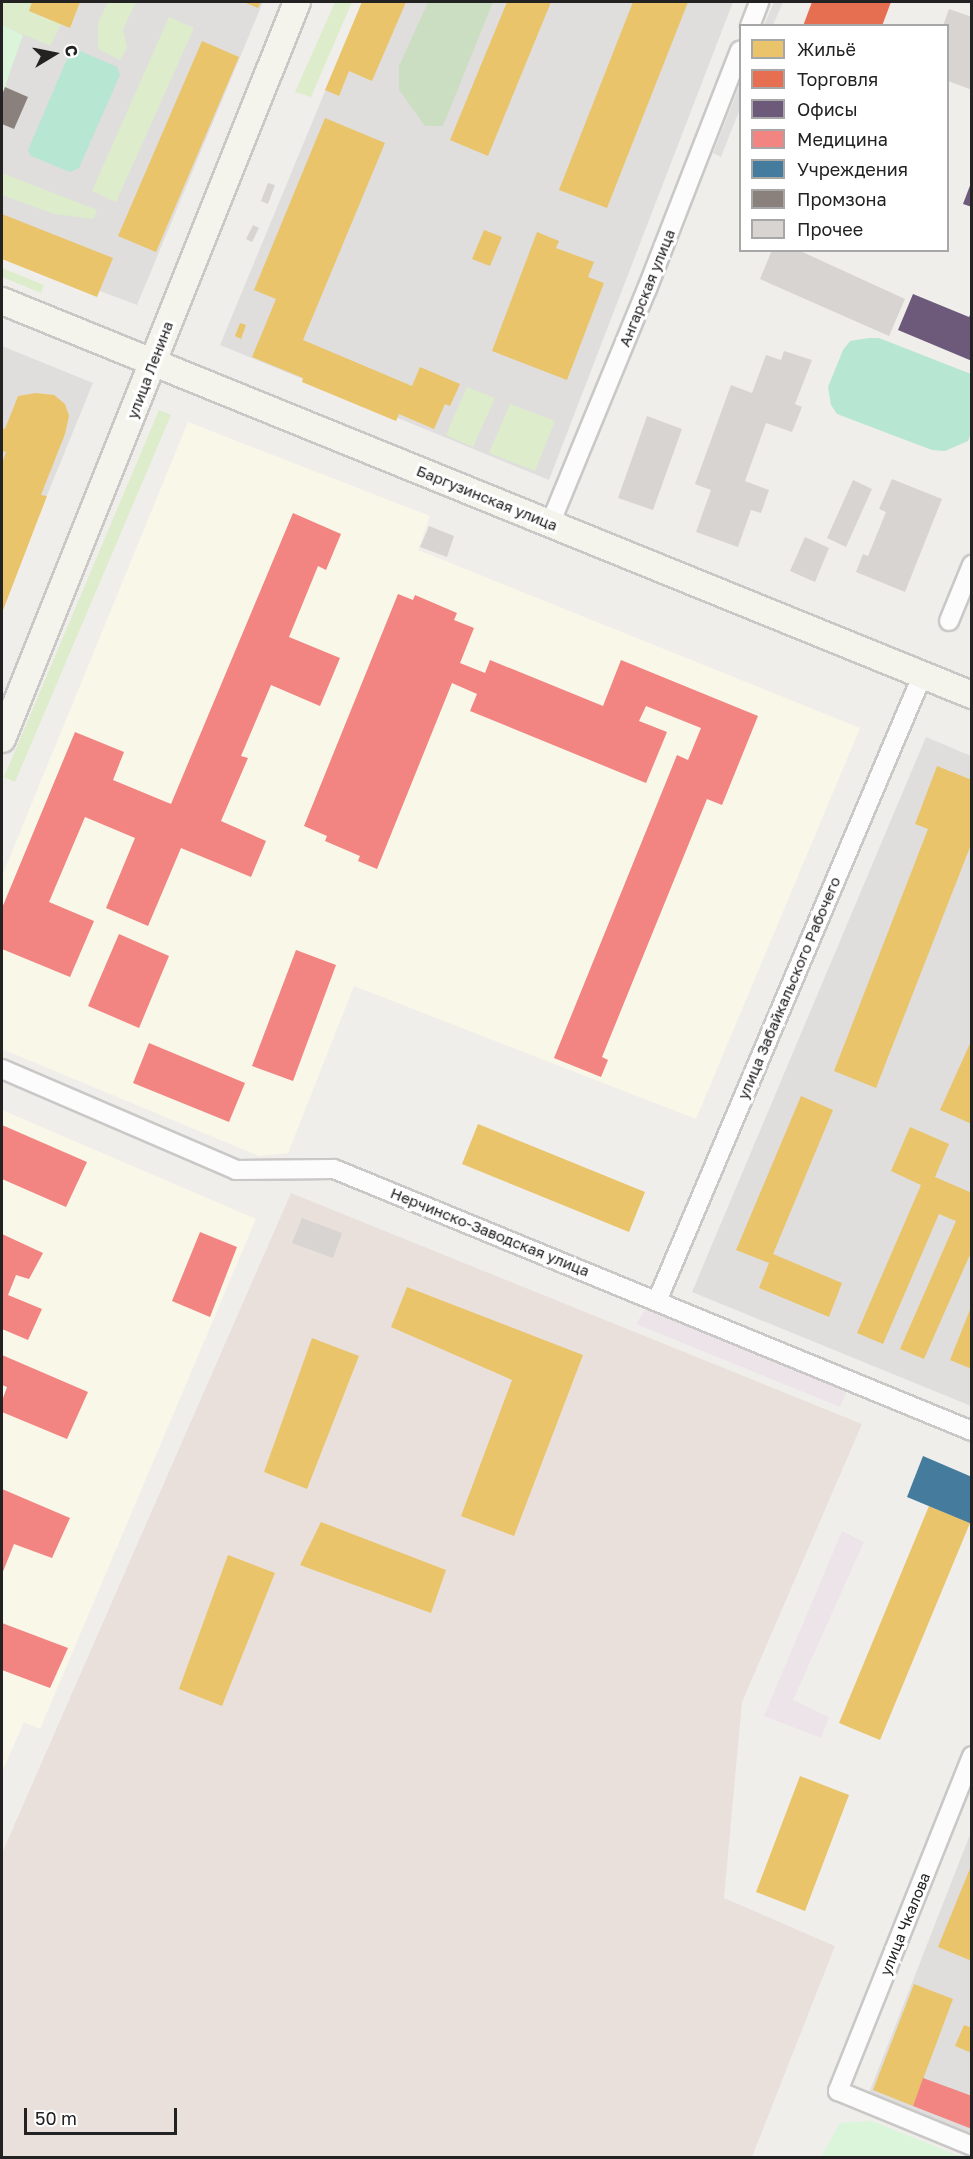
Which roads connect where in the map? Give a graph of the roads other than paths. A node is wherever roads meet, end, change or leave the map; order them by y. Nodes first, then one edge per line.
1 (297, 2) edge
2 (759, 2) edge
3 (751, 24) edge
4 (739, 55) edge
5 (2, 301) edge
6 (153, 362) junction
7 (550, 524) junction
8 (972, 565) edge
9 (949, 621) dead end
10 (922, 676) junction
11 (972, 695) edge
12 (2, 739) edge
13 (2, 1069) edge
14 (657, 1301) junction
15 (972, 1431) edge
16 (972, 1756) edge
17 (972, 2146) edge

1 - 6 main road, улица Ленина
2 - 3 street
4 - 7 street, Ангарская улица
5 - 6 main road, Баргузинская улица
6 - 7 main road, Баргузинская улица
6 - 12 main road, улица Ленина
7 - 10 main road, Баргузинская улица
8 - 9 street
10 - 11 main road, Баргузинская улица
10 - 14 street, улица Забайкальского Рабочего
13 - 14 street, Нерчинско-Заводская улица
14 - 15 street, Нерчинско-Заводская улица
16 - 17 street, улица Чкалова

